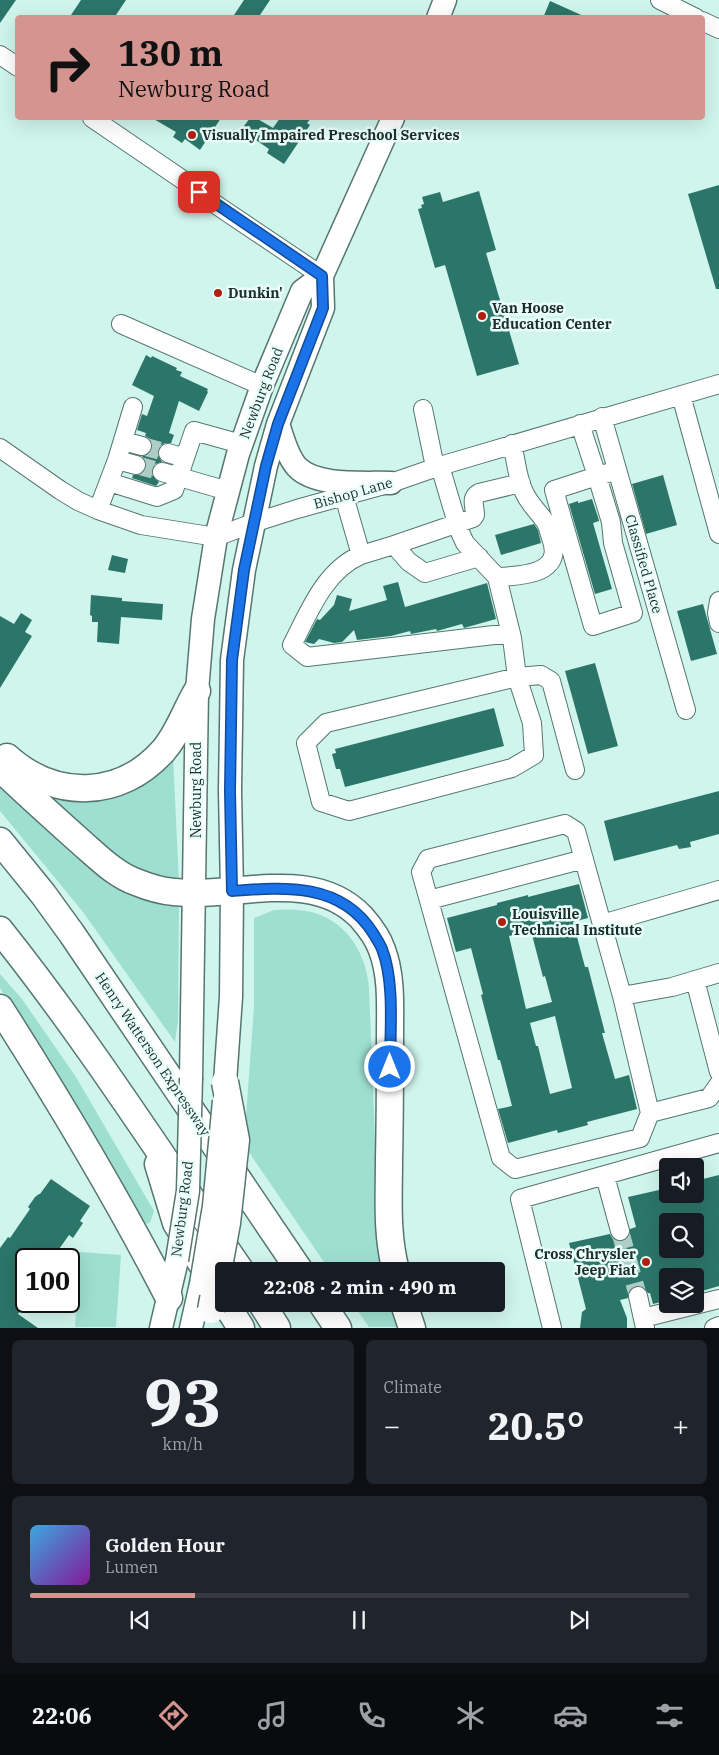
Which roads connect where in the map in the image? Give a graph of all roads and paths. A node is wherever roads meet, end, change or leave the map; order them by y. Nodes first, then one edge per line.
1 (445, 0) edge
2 (660, 0) edge
3 (439, 15) edge
4 (690, 15) edge
5 (705, 22) edge
6 (719, 29) edge
7 (0, 55) edge
8 (15, 65) edge
9 (95, 120) edge
10 (392, 120) edge
11 (322, 276) junction
12 (121, 324) dead end
13 (719, 384) edge
14 (262, 386) junction
15 (681, 395) junction
16 (133, 408) dead end
17 (423, 409) dead end
18 (602, 417) junction
19 (278, 424) junction
20 (580, 424) junction
21 (123, 441) junction
22 (242, 444) junction
23 (512, 444) junction
24 (142, 446) tunnel mouth
25 (0, 448) edge
26 (168, 453) tunnel mouth
27 (186, 458) junction
28 (117, 460) junction
29 (136, 465) tunnel mouth
30 (437, 466) junction
31 (617, 471) junction
32 (162, 472) tunnel mouth
33 (179, 476) junction
34 (596, 476) junction
35 (109, 482) junction
36 (521, 482) junction
37 (391, 483) junction
38 (228, 491) junction
39 (344, 496) junction
40 (98, 510) junction
41 (252, 523) junction
42 (457, 524) junction
43 (719, 534) edge
44 (216, 538) junction
45 (394, 545) junction
46 (361, 556) junction
47 (479, 557) junction
48 (497, 577) junction
49 (719, 601) edge
50 (719, 623) edge
51 (512, 635) junction
52 (517, 676) junction
53 (196, 691) junction
54 (686, 710) dead end
55 (0, 750) edge
56 (0, 768) edge
57 (575, 770) dead end
58 (0, 841) edge
59 (584, 859) junction
60 (719, 890) edge
61 (232, 891) junction
62 (195, 893) junction
63 (429, 900) junction
64 (602, 924) junction
65 (0, 930) edge
66 (719, 973) edge
67 (695, 980) junction
68 (622, 996) junction
69 (0, 1008) edge
70 (719, 1072) edge
71 (225, 1082) junction
72 (719, 1084) edge
73 (650, 1113) junction
74 (150, 1140) junction
75 (719, 1143) edge
76 (605, 1176) junction
77 (620, 1231) tunnel mouth
78 (223, 1262) edge
79 (234, 1262) edge
80 (294, 1262) edge
81 (394, 1262) edge
82 (638, 1296) tunnel mouth
83 (169, 1298) junction
84 (719, 1299) edge
85 (215, 1306) edge
86 (220, 1312) edge
87 (267, 1312) edge
88 (327, 1312) edge
89 (407, 1312) edge
90 (644, 1323) edge
91 (719, 1326) edge
92 (161, 1328) edge
93 (191, 1328) edge
94 (241, 1328) edge
95 (277, 1328) edge
96 (338, 1328) edge
97 (412, 1328) edge
98 (552, 1328) edge
99 (714, 1328) edge

1 - 3 main road
2 - 4 street
5 - 6 street
7 - 8 street
9 - 11 street
10 - 11 main road, Newburg Road
11 - 14 main road, Newburg Road
11 - 19 main road, Newburg Road
12 - 14 street
13 - 15 street, Bishop Lane
14 - 22 main road, Newburg Road
15 - 18 street, Bishop Lane
15 - 43 street
16 - 21 street
17 - 30 street
18 - 20 street, Bishop Lane
18 - 31 street, Classified Place
19 - 37 main road
19 - 41 main road, Newburg Road
20 - 23 street, Bishop Lane
20 - 34 street
21 - 24 street
21 - 28 street
22 - 27 street
22 - 38 main road, Newburg Road
23 - 30 street, Bishop Lane
23 - 36 street
25 - 40 street
26 - 27 street
27 - 33 street
28 - 29 street
28 - 35 street
30 - 37 street, Bishop Lane
30 - 42 street
31 - 34 street
31 - 54 street, Classified Place
32 - 33 street
33 - 35 street
33 - 38 street
34 - 34 street
35 - 40 street
36 - 42 street
36 - 48 street
37 - 39 street, Bishop Lane
38 - 44 main road, Newburg Road
39 - 41 street, Bishop Lane
39 - 46 street
40 - 44 street
41 - 44 street, Bishop Lane
41 - 61 main road, Newburg Road
42 - 45 street
42 - 47 street
44 - 53 main road, Newburg Road
45 - 46 street
45 - 47 street
46 - 51 street
47 - 48 street
48 - 51 street
49 - 50 street
51 - 52 street
52 - 52 street
52 - 57 street
53 - 55 highway
53 - 62 main road, Newburg Road
56 - 62 highway
58 - 80 highway, Henry Watterson Expressway
59 - 63 street
59 - 63 street
59 - 64 street
60 - 64 street
61 - 62 highway
61 - 71 main road, Newburg Road
61 - 81 highway
62 - 83 main road, Newburg Road, bridge
63 - 73 street
64 - 68 street
65 - 74 highway
66 - 67 street
67 - 68 street
67 - 70 street
68 - 73 street
69 - 83 highway
71 - 78 highway, bridge
71 - 93 main road, Newburg Road, bridge
72 - 73 street
74 - 79 highway
74 - 85 highway
75 - 76 street
76 - 77 street
76 - 98 street
82 - 90 street
83 - 92 main road, Newburg Road
84 - 90 street
86 - 94 highway
87 - 95 highway
88 - 96 highway
89 - 97 highway
91 - 99 street

